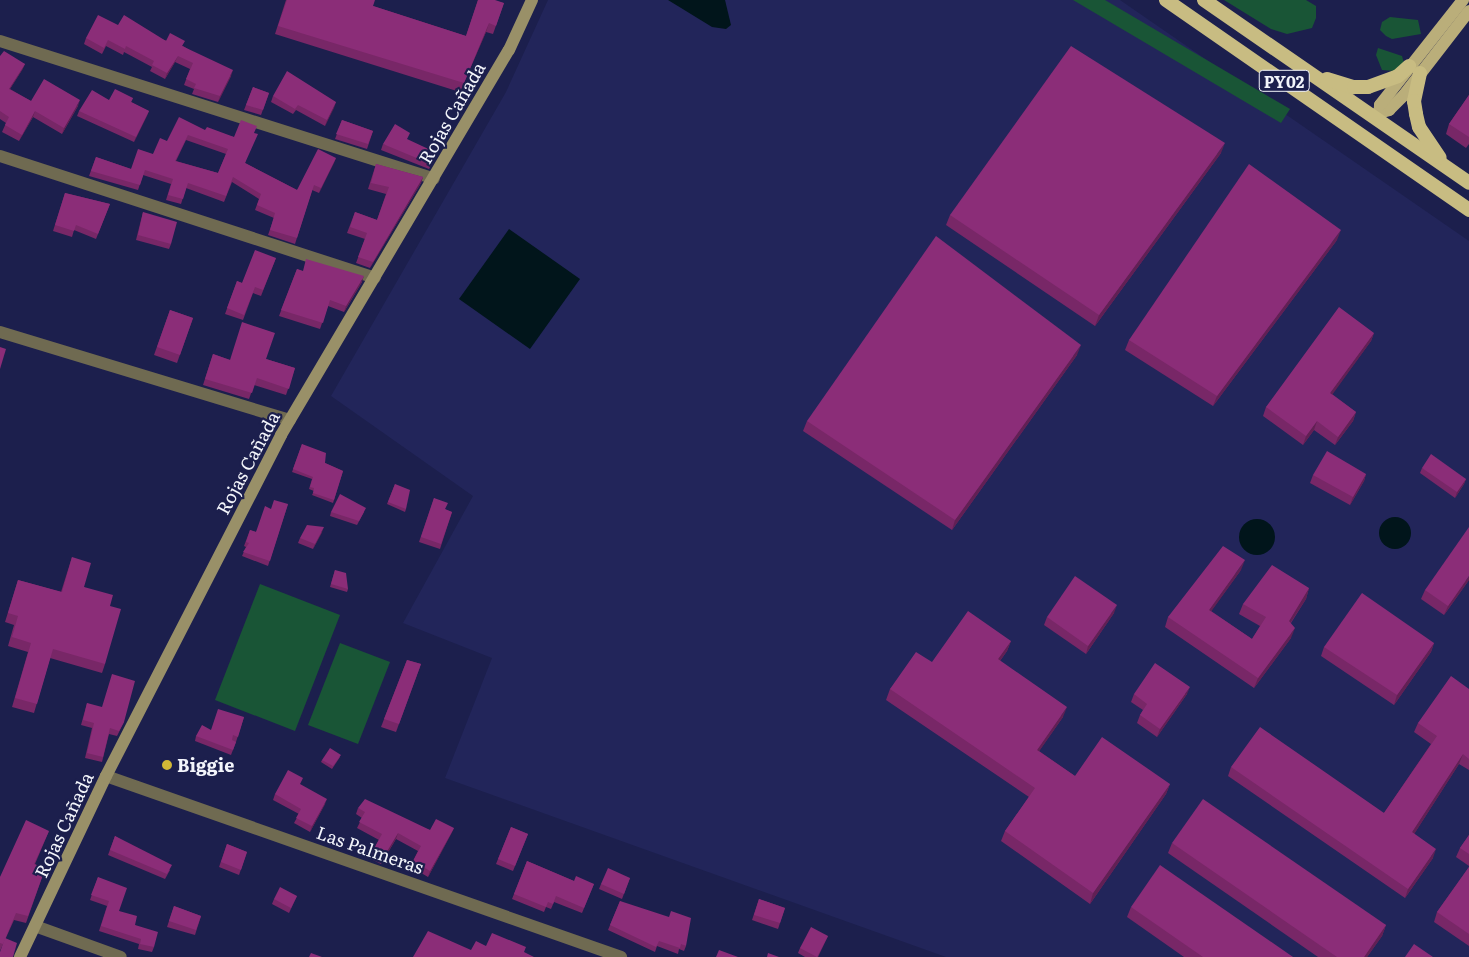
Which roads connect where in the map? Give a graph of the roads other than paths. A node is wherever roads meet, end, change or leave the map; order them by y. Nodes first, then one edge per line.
1 (532, 0) edge
2 (1166, 0) edge
3 (1204, 0) edge
4 (1463, 0) edge
5 (1469, 11) edge
6 (1194, 19) junction
7 (0, 41) edge
8 (1415, 66) junction
9 (1310, 73) junction
10 (1376, 117) junction
11 (0, 156) edge
12 (1448, 168) junction
13 (434, 179) junction
14 (1469, 183) edge
15 (1469, 202) edge
16 (1469, 210) edge
17 (376, 278) junction
18 (0, 332) edge
19 (290, 420) junction
20 (106, 776) junction
21 (35, 926) junction
22 (605, 954) edge
23 (20, 957) edge
24 (121, 957) edge
25 (622, 957) edge

1 - 13 main road, Rojas Cañada
2 - 6 highway, PY02
3 - 9 highway, PY02
4 - 8 main road
5 - 8 main road
6 - 10 highway
6 - 16 highway, PY02
7 - 13 street
8 - 9 highway
8 - 10 main road
8 - 12 highway
9 - 10 highway, PY02
10 - 12 highway, PY02
10 - 15 highway
11 - 17 street
12 - 14 highway, PY02
13 - 17 main road, Rojas Cañada
17 - 19 main road, Rojas Cañada
18 - 19 street
19 - 20 main road, Rojas Cañada
20 - 21 main road, Rojas Cañada
20 - 22 street, Las Palmeras
21 - 23 main road, Rojas Cañada
21 - 24 street
22 - 25 street, Las Palmeras

